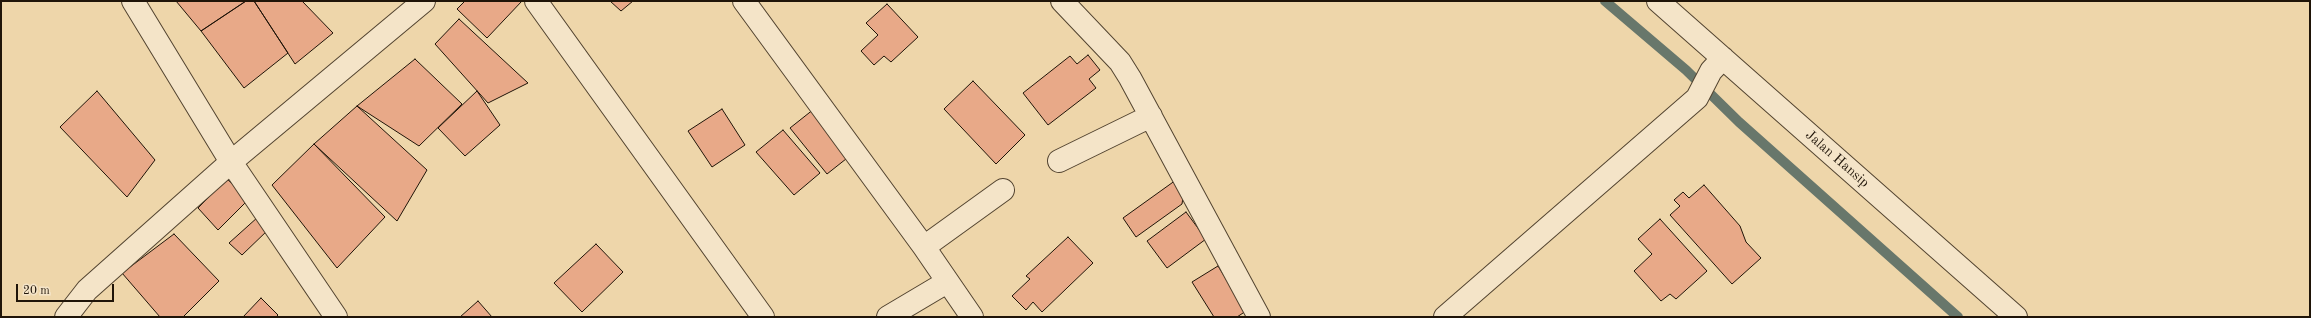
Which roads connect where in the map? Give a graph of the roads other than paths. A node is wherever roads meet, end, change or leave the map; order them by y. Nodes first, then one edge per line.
1 (133, 1) edge
2 (424, 1) edge
3 (536, 1) edge
4 (744, 1) edge
5 (1062, 1) edge
6 (1658, 1) edge
7 (1717, 64) junction
8 (1151, 116) junction
9 (1059, 161) dead end
10 (231, 162) junction
11 (1004, 190) dead end
12 (924, 247) junction
13 (947, 282) junction
14 (66, 317) edge
15 (336, 317) edge
16 (763, 317) edge
17 (888, 317) edge
18 (972, 317) edge
19 (1259, 317) edge
20 (1445, 317) edge
21 (2016, 317) edge

1 - 10 street
2 - 10 street
3 - 16 street
4 - 12 street
5 - 8 street
6 - 7 street, Jalan Hansip
7 - 20 street
7 - 21 street, Jalan Hansip
8 - 9 street
8 - 19 street
10 - 14 street
10 - 15 street
11 - 12 street
12 - 13 street
13 - 17 street
13 - 18 street

